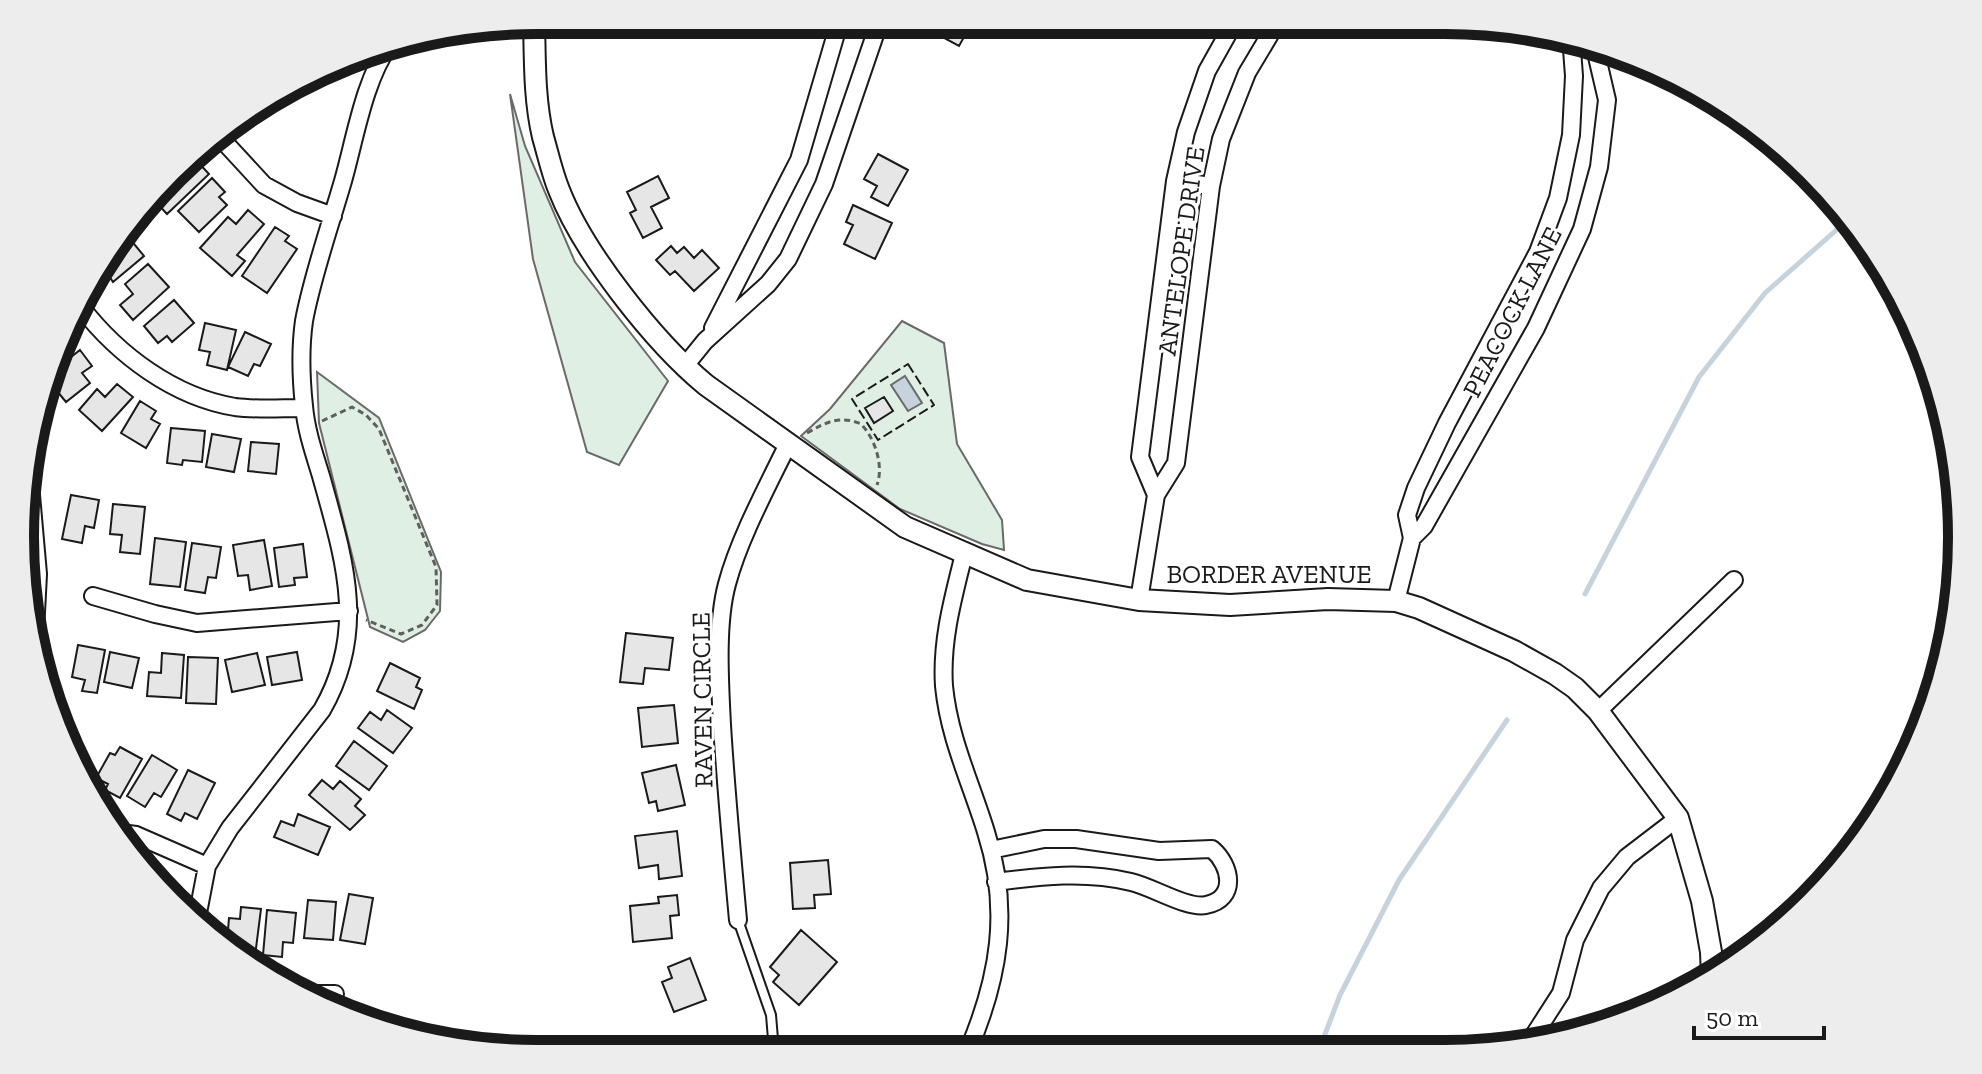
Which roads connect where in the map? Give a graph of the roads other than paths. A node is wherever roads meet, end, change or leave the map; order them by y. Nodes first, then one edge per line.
1 (534, 34) edge
2 (836, 34) edge
3 (875, 34) edge
4 (1228, 34) edge
5 (1270, 34) edge
6 (1572, 50) edge
7 (1597, 58) edge
8 (380, 59) edge
9 (225, 143) edge
10 (1175, 181) junction
11 (1211, 186) junction
12 (333, 216) junction
13 (1537, 255) junction
14 (1564, 270) junction
15 (87, 314) edge
16 (705, 341) junction
17 (684, 367) junction
18 (304, 408) junction
19 (788, 444) junction
20 (1156, 495) junction
21 (34, 531) edge
22 (1412, 538) junction
23 (964, 554) junction
24 (1734, 580) dead end
25 (37, 592) edge
26 (93, 596) dead end
27 (1139, 600) junction
28 (1396, 601) junction
29 (349, 611) junction
30 (1598, 711) junction
31 (1678, 818) junction
32 (132, 834) edge
33 (991, 850) junction
34 (207, 866) junction
35 (996, 882) junction
36 (199, 909) edge
37 (738, 920) joint
38 (1711, 963) edge
39 (328, 994) edge
40 (335, 994) dead end
41 (1536, 1031) edge
42 (772, 1040) edge
43 (973, 1040) edge

1 - 17 street, BORDER AVENUE
2 - 16 street
3 - 16 street
4 - 10 street, ANTELOPE DRIVE
5 - 11 street, ANTELOPE DRIVE
6 - 13 street, PEACOCK LANE
7 - 14 street, PEACOCK LANE
8 - 12 street
9 - 12 street
10 - 11 street
10 - 20 street, ANTELOPE DRIVE
11 - 20 street, ANTELOPE DRIVE
12 - 18 street
13 - 14 street
13 - 22 street, PEACOCK LANE
14 - 22 street, PEACOCK LANE
15 - 18 street
16 - 17 street
17 - 19 street, BORDER AVENUE
18 - 29 street
19 - 23 street, BORDER AVENUE
19 - 37 street, RAVEN CIRCLE
20 - 27 street, ANTELOPE DRIVE
21 - 25 street
22 - 28 street, PEACOCK LANE
23 - 27 street, BORDER AVENUE
23 - 33 street
24 - 30 street
26 - 29 street
27 - 28 street, BORDER AVENUE
28 - 30 street, BORDER AVENUE
29 - 34 street
30 - 31 street, BORDER AVENUE
31 - 38 street, BORDER AVENUE
31 - 41 street
32 - 34 street
33 - 35 street
33 - 35 street
34 - 36 street
35 - 43 street
37 - 42 lane
39 - 40 street

